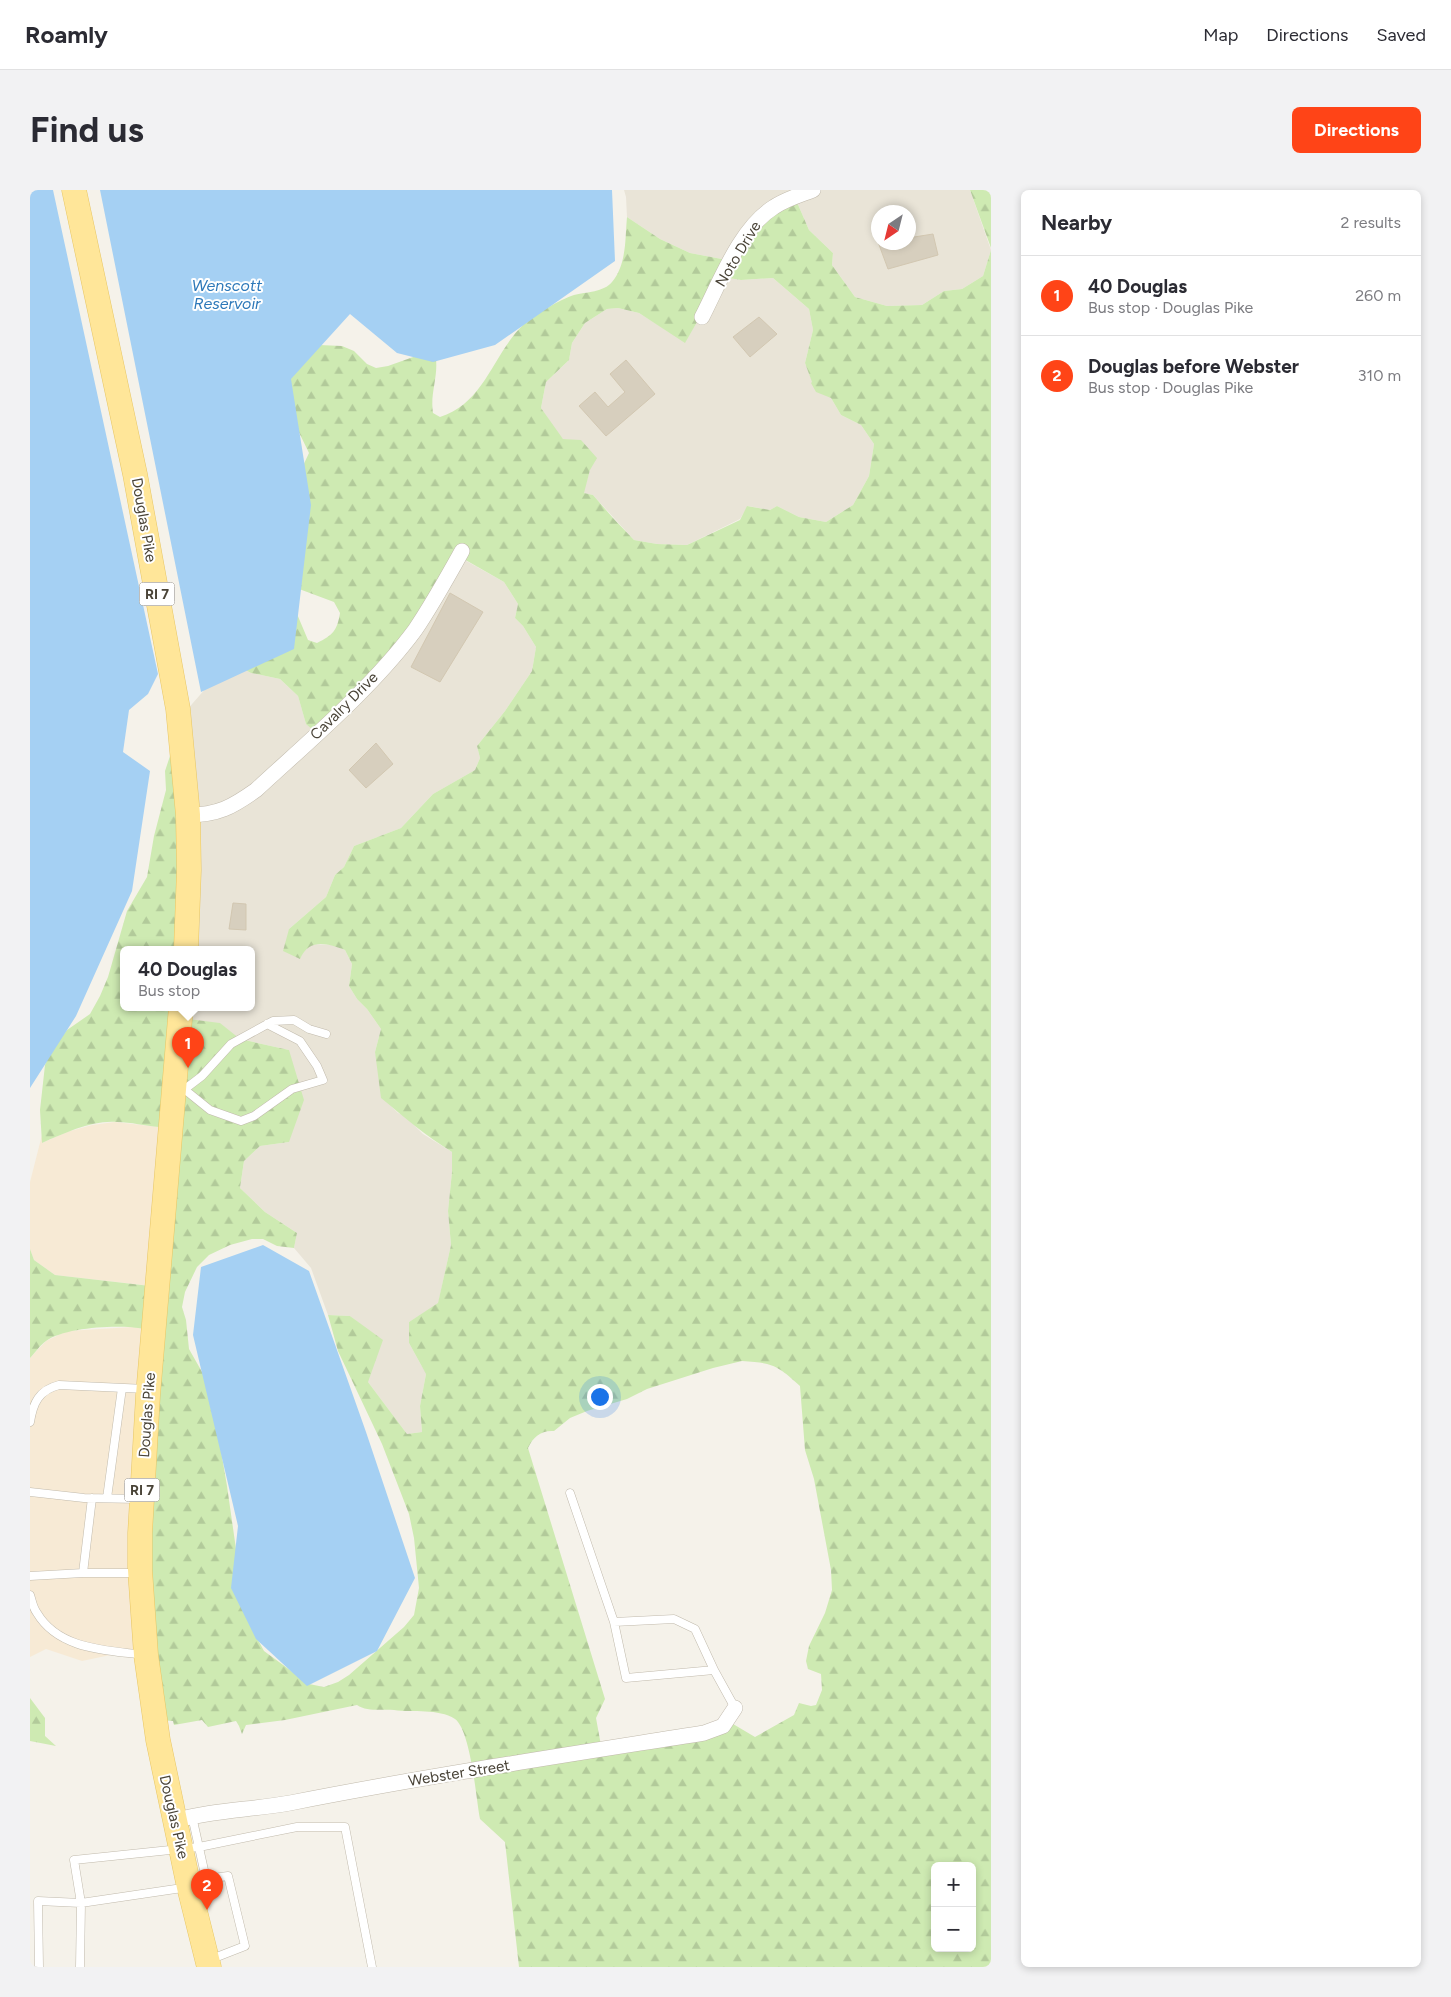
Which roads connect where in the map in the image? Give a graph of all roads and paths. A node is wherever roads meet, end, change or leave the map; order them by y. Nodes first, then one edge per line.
1 (74, 190) edge
2 (813, 190) edge
3 (702, 317) dead end
4 (462, 551) dead end
5 (188, 816) junction
6 (186, 946) edge
7 (181, 1011) edge
8 (267, 1024) junction
9 (326, 1034) dead end
10 (179, 1093) junction
11 (122, 1388) junction
12 (148, 1389) junction
13 (30, 1422) edge
14 (30, 1492) edge
15 (570, 1493) dead end
16 (92, 1498) junction
17 (107, 1498) junction
18 (142, 1499) junction
19 (83, 1572) junction
20 (140, 1573) junction
21 (30, 1576) edge
22 (30, 1595) edge
23 (614, 1622) junction
24 (146, 1655) junction
25 (714, 1670) junction
26 (735, 1708) joint
27 (183, 1819) junction
28 (190, 1848) junction
29 (197, 1883) junction
30 (82, 1903) junction
31 (208, 1964) edge
32 (39, 1967) edge
33 (80, 1967) edge
34 (372, 1967) edge

1 - 5 main road, Douglas Pike / RI 7
2 - 3 street, Noto Drive
4 - 5 street, Cavalry Drive
5 - 6 main road, Douglas Pike / RI 7
7 - 10 main road, Douglas Pike / RI 7
8 - 9 lane
8 - 10 lane
8 - 10 lane
10 - 12 main road, Douglas Pike / RI 7
11 - 12 lane
11 - 13 lane
11 - 17 lane
12 - 18 main road, Douglas Pike / RI 7
14 - 16 lane
15 - 23 lane
16 - 17 lane
16 - 19 lane
17 - 18 lane
18 - 20 main road, Douglas Pike / RI 7
19 - 20 lane
19 - 21 lane
20 - 24 main road, Douglas Pike / RI 7
22 - 24 lane
23 - 25 lane
23 - 25 lane
24 - 27 main road, Douglas Pike / RI 7
25 - 26 lane
26 - 27 street, Webster Street
27 - 28 main road, Douglas Pike / RI 7
28 - 29 main road, Douglas Pike / RI 7
28 - 30 lane
28 - 34 lane
29 - 30 lane
29 - 31 main road, Douglas Pike / RI 7
29 - 31 lane
30 - 32 lane
30 - 33 lane

